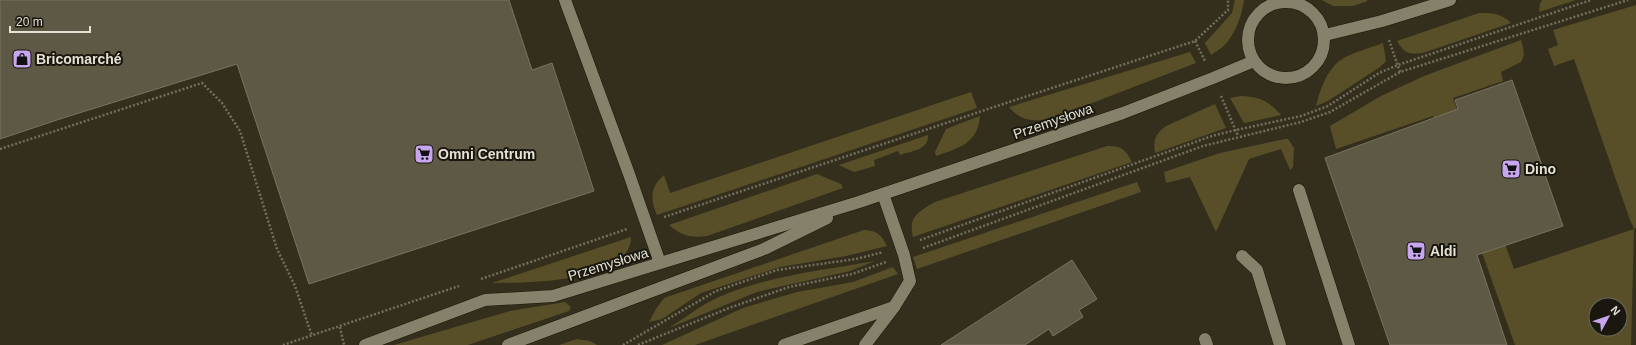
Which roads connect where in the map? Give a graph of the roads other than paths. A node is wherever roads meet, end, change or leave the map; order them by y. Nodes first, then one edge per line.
1 (565, 0) edge
2 (1450, 0) edge
3 (1272, 2) edge
4 (1325, 35) junction
5 (1254, 61) junction
6 (1299, 190) dead end
7 (883, 194) junction
8 (859, 202) junction
9 (1242, 256) dead end
10 (660, 263) junction
11 (894, 307) junction
12 (365, 345) edge
13 (508, 345) edge
14 (784, 345) edge
15 (865, 345) edge
16 (1280, 345) edge
17 (1349, 345) edge

1 - 10 street
2 - 4 street
3 - 4 street
3 - 5 street
4 - 5 street
5 - 7 street, Przemysłowa
6 - 17 street
7 - 8 street, Przemysłowa
7 - 11 street
8 - 10 street, Przemysłowa
8 - 13 street, Przemysłowa
9 - 16 street
10 - 12 street, Przemysłowa
11 - 14 street
11 - 15 street

